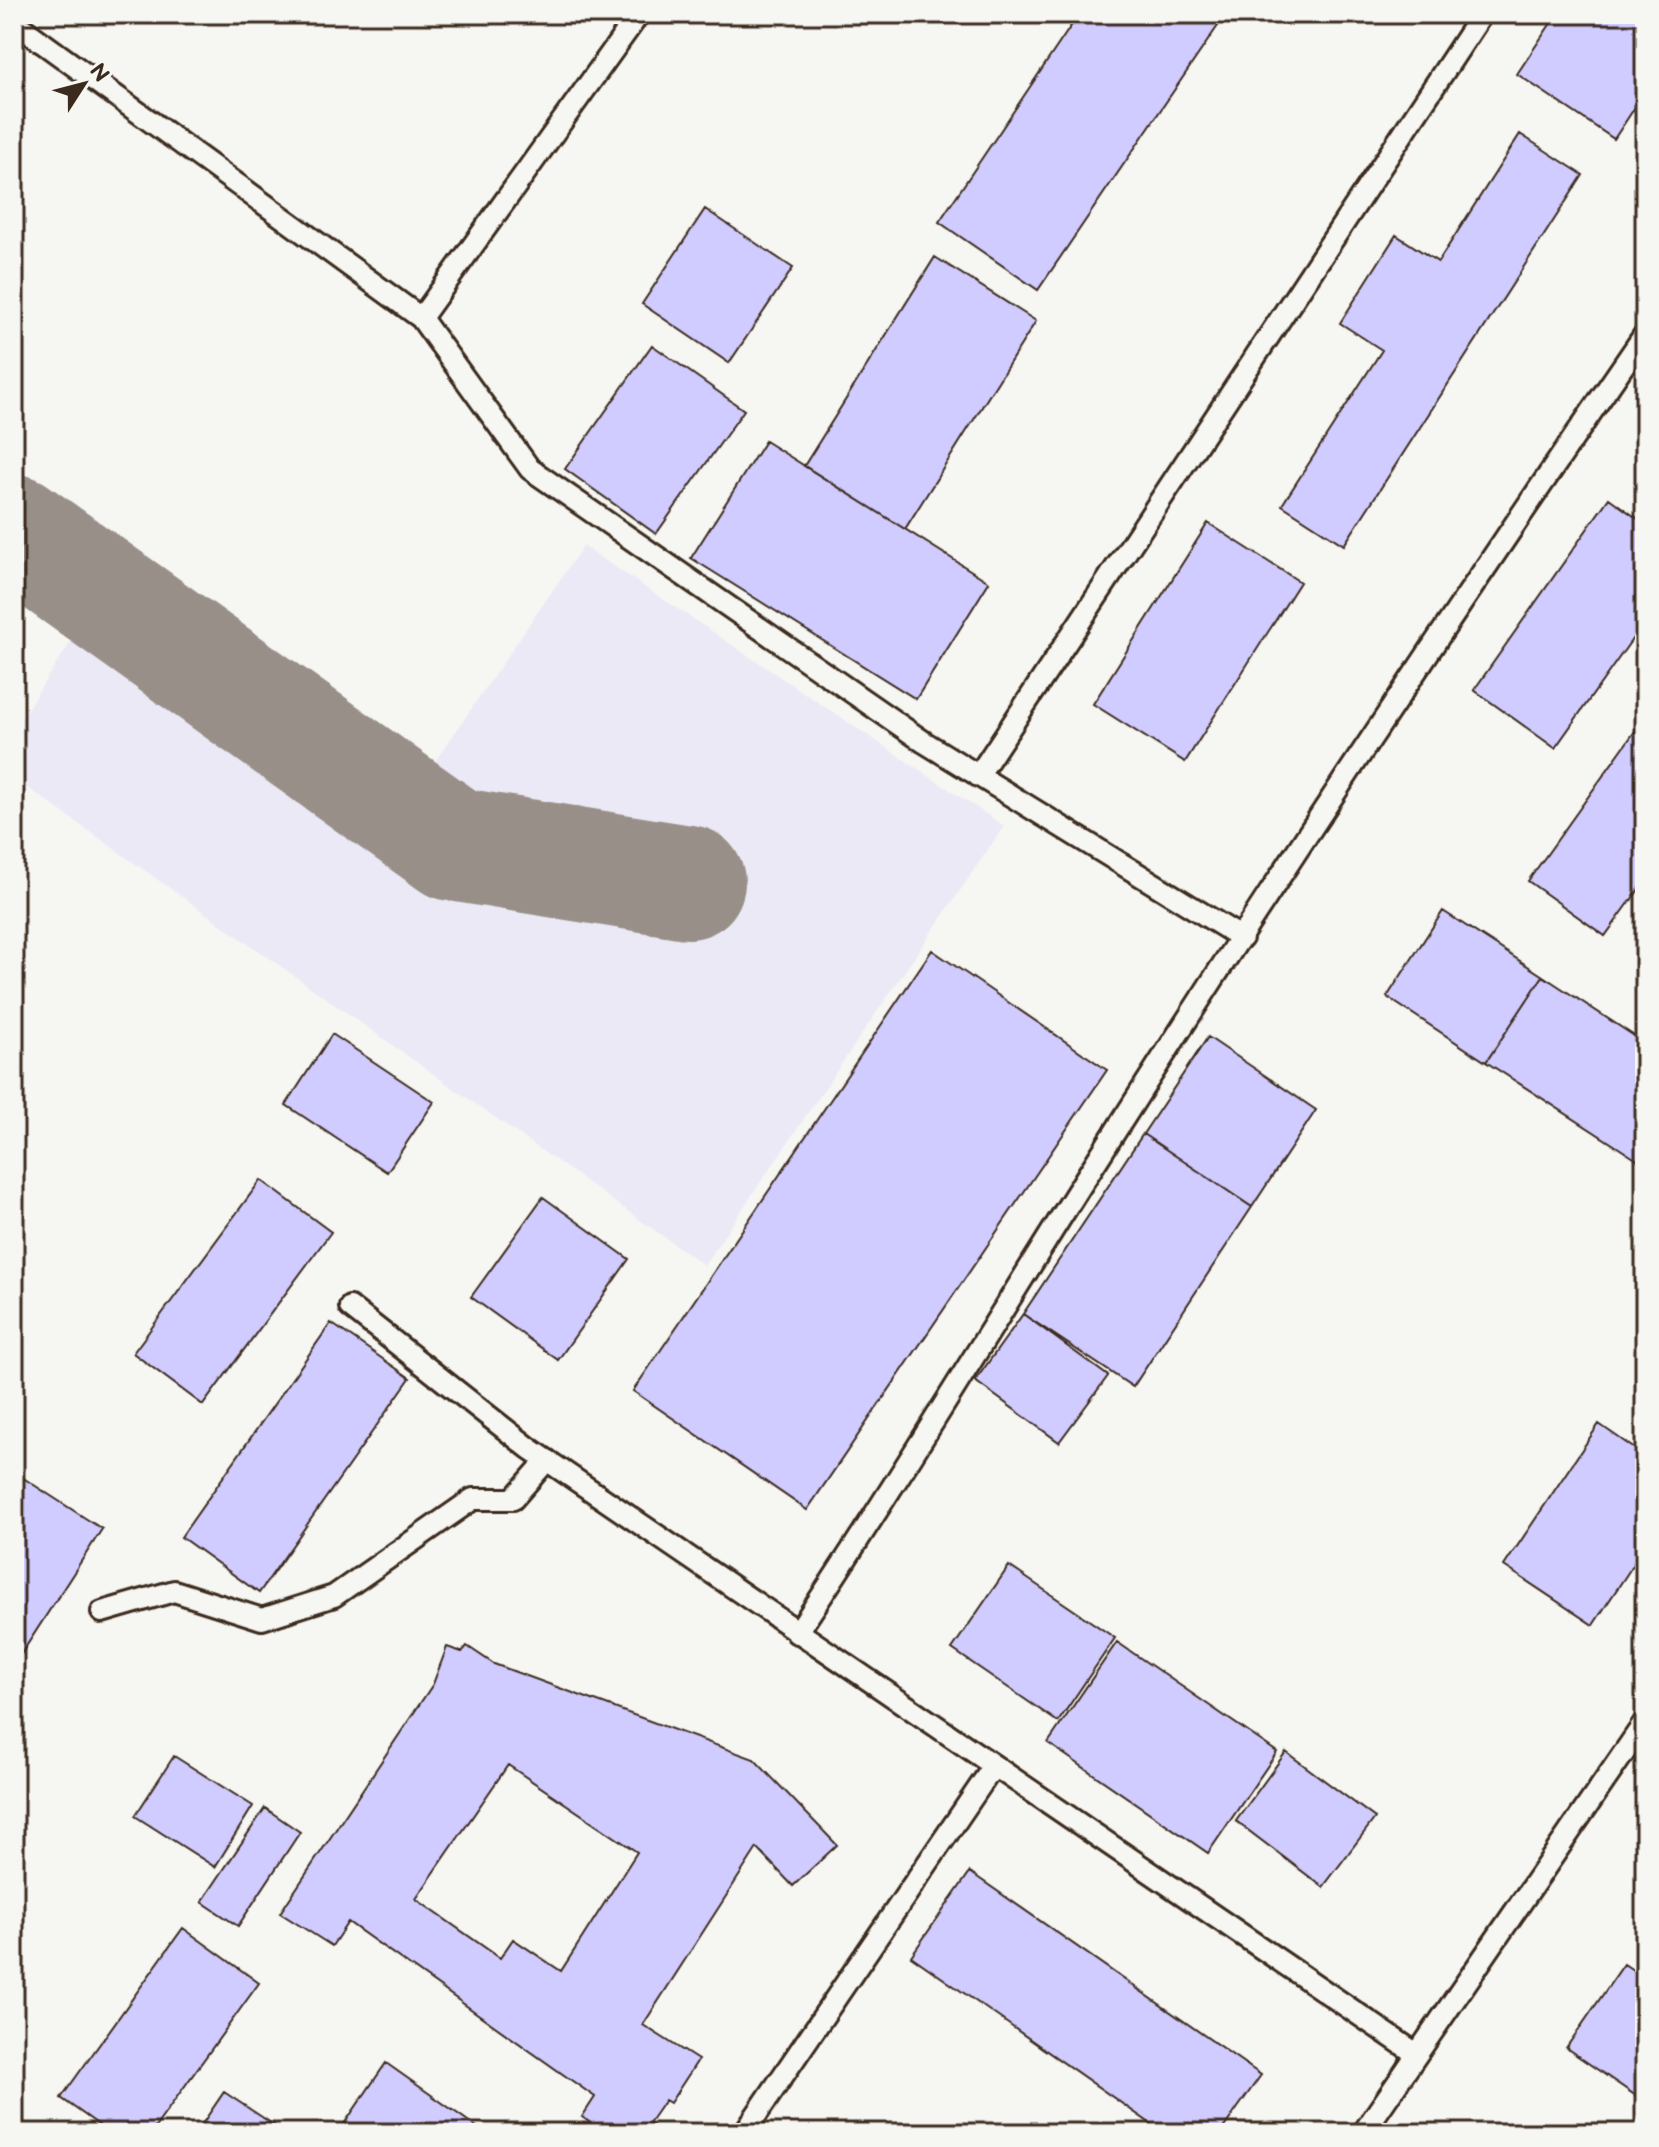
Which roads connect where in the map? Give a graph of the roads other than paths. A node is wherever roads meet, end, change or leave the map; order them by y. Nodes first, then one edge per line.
1 (639, 14) edge
2 (1482, 14) edge
3 (14, 22) edge
4 (421, 318) junction
5 (1645, 334) edge
6 (978, 776) junction
7 (1242, 938) junction
8 (350, 1307) dead end
9 (547, 1460) junction
10 (102, 1612) dead end
11 (797, 1633) junction
12 (1645, 1722) edge
13 (993, 1767) junction
14 (1415, 2053) junction
15 (744, 2133) edge
16 (1363, 2133) edge

1 - 4 lane
2 - 6 lane
3 - 4 lane
4 - 6 lane
5 - 7 lane
6 - 7 lane
7 - 11 lane
8 - 9 lane
9 - 10 lane
9 - 11 lane
11 - 13 lane
12 - 14 lane
13 - 14 lane
13 - 15 lane
14 - 16 lane

